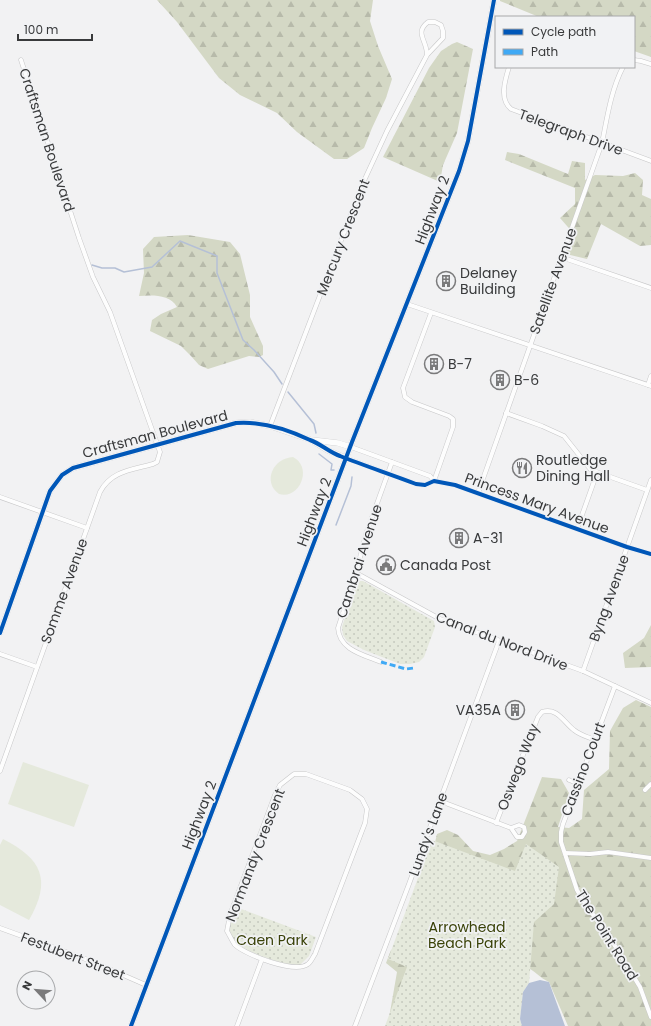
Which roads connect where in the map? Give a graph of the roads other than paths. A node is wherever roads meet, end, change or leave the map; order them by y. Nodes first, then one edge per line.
1 (494, 0) edge
2 (427, 55) junction
3 (21, 60) dead end
4 (635, 60) edge
5 (651, 64) edge
6 (509, 68) edge
7 (622, 68) edge
8 (602, 143) junction
9 (651, 161) edge
10 (561, 258) junction
11 (651, 288) edge
12 (407, 304) junction
13 (431, 313) junction
14 (530, 346) junction
15 (651, 376) edge
16 (649, 386) edge
17 (506, 413) junction
18 (270, 426) junction
19 (311, 440) junction
20 (158, 444) junction
21 (351, 447) junction
22 (346, 458) junction
23 (392, 462) junction
24 (388, 473) junction
25 (597, 473) junction
26 (651, 480) edge
27 (434, 481) junction
28 (647, 490) junction
29 (478, 493) junction
30 (0, 497) edge
31 (43, 512) junction
32 (87, 528) junction
33 (577, 529) junction
34 (627, 547) junction
35 (651, 554) edge
36 (356, 573) junction
37 (0, 633) edge
38 (499, 641) junction
39 (0, 654) edge
40 (381, 662) dead end
41 (37, 667) junction
42 (583, 671) junction
43 (615, 686) junction
44 (651, 703) edge
45 (595, 740) junction
46 (0, 771) edge
47 (569, 780) dead end
48 (577, 784) junction
49 (651, 784) edge
50 (645, 790) dead end
51 (440, 801) junction
52 (496, 823) junction
53 (511, 828) dead end
54 (565, 853) junction
55 (651, 858) edge
56 (0, 928) edge
57 (262, 959) junction
58 (146, 985) junction
59 (651, 1017) edge
60 (131, 1026) edge
61 (238, 1026) edge
62 (355, 1026) edge

1 - 12 main road, Highway 2
2 - 2 street, Mercury Crescent
2 - 18 street, Mercury Crescent
3 - 20 street, Craftsman Boulevard
4 - 5 street
6 - 8 street, Telegraph Drive
7 - 8 street, Satellite Avenue
8 - 9 street, Telegraph Drive
8 - 10 street, Satellite Avenue
10 - 11 street
10 - 14 street, Satellite Avenue
12 - 13 street
12 - 21 main road, Highway 2
13 - 14 street
13 - 27 street
14 - 16 street
14 - 17 street, Satellite Avenue
15 - 16 street
17 - 25 street
17 - 29 street, Satellite Avenue
18 - 19 main road, Craftsman Boulevard
18 - 20 main road, Craftsman Boulevard
19 - 21 main road, Craftsman Boulevard
19 - 22 main road, Craftsman Boulevard
20 - 31 main road, Craftsman Boulevard
20 - 32 street, Somme Avenue
21 - 22 main road, Highway 2
21 - 23 street, Princess Mary Avenue
22 - 24 street, Princess Mary Avenue
22 - 58 main road, Highway 2
23 - 24 street, Cambrai Avenue
23 - 27 street, Princess Mary Avenue
24 - 27 street, Princess Mary Avenue
24 - 36 street, Cambrai Avenue
25 - 28 street
25 - 33 street, Princess Mary Avenue
26 - 28 street, Byng Avenue
27 - 29 street, Princess Mary Avenue
28 - 34 street, Byng Avenue
29 - 33 street, Princess Mary Avenue
30 - 31 street
31 - 32 street
31 - 37 main road, Craftsman Boulevard
32 - 41 street, Somme Avenue
33 - 34 street, Princess Mary Avenue
34 - 35 street, Princess Mary Avenue
34 - 42 street, Byng Avenue
36 - 38 street, Canal du Nord Drive
36 - 40 street, Cambrai Avenue
38 - 42 street, Canal du Nord Drive
38 - 51 street, Lundy's Lane
39 - 41 street
41 - 46 street, Somme Avenue
42 - 43 street, Canal du Nord Drive
43 - 44 street, Canal du Nord Drive
43 - 45 street, Cassino Court
45 - 48 street, Cassino Court
45 - 52 street, Oswego Way
47 - 48 street
48 - 54 street, Cassino Court
49 - 50 street
51 - 52 street
51 - 62 street, Lundy's Lane
52 - 53 street
54 - 55 street
54 - 59 street, The Point Road
56 - 58 street, Festubert Street
57 - 57 street, Normandy Crescent
57 - 61 street
58 - 60 main road, Highway 2

